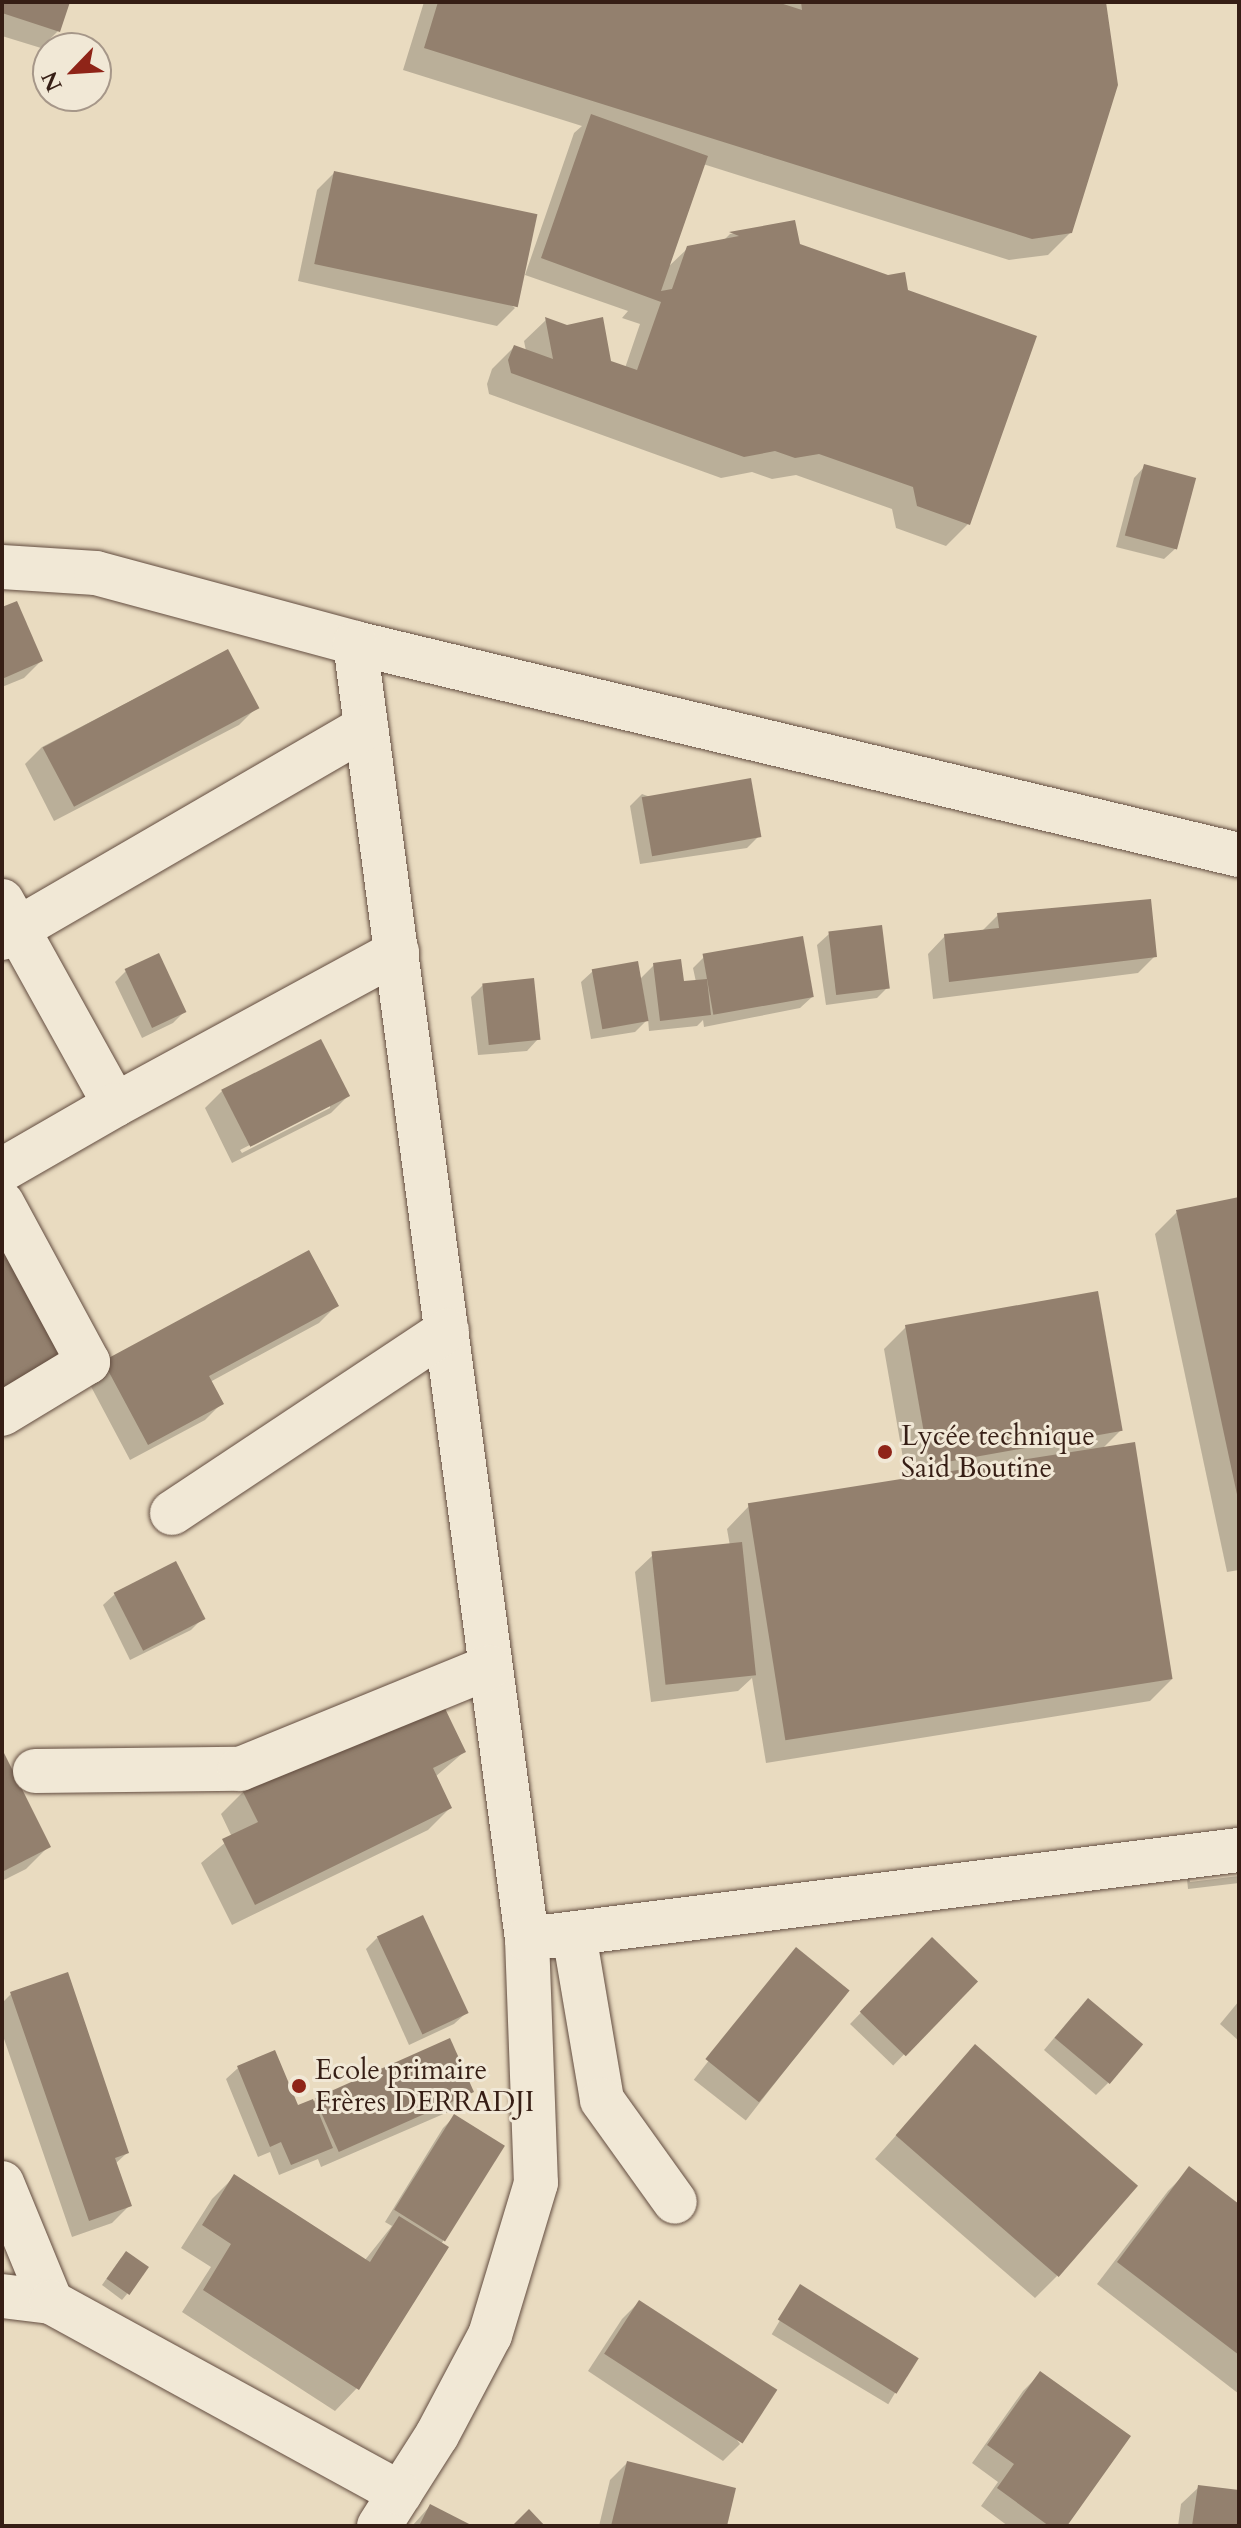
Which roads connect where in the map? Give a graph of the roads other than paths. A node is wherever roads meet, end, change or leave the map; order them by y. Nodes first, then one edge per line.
1 (2, 567) edge
2 (355, 643) junction
3 (366, 727) junction
4 (1239, 855) edge
5 (7, 922) edge
6 (397, 952) junction
7 (115, 1105) junction
8 (2, 1170) edge
9 (2, 1203) edge
10 (447, 1330) junction
11 (2, 1414) edge
12 (172, 1513) dead end
13 (490, 1667) junction
14 (35, 1771) dead end
15 (1239, 1850) edge
16 (574, 1934) junction
17 (527, 1939) junction
18 (2, 2183) edge
19 (675, 2202) dead end
20 (2, 2296) edge
21 (51, 2302) junction
22 (390, 2510) edge

1 - 2 street
2 - 3 street
2 - 4 street
3 - 5 street
3 - 6 street
5 - 7 street
6 - 7 street
6 - 10 street
7 - 8 street
9 - 11 street
10 - 12 street
10 - 13 street
13 - 14 street
13 - 17 street
15 - 16 street
16 - 17 street
16 - 19 street
17 - 22 street
18 - 21 street
20 - 21 street
21 - 22 street

